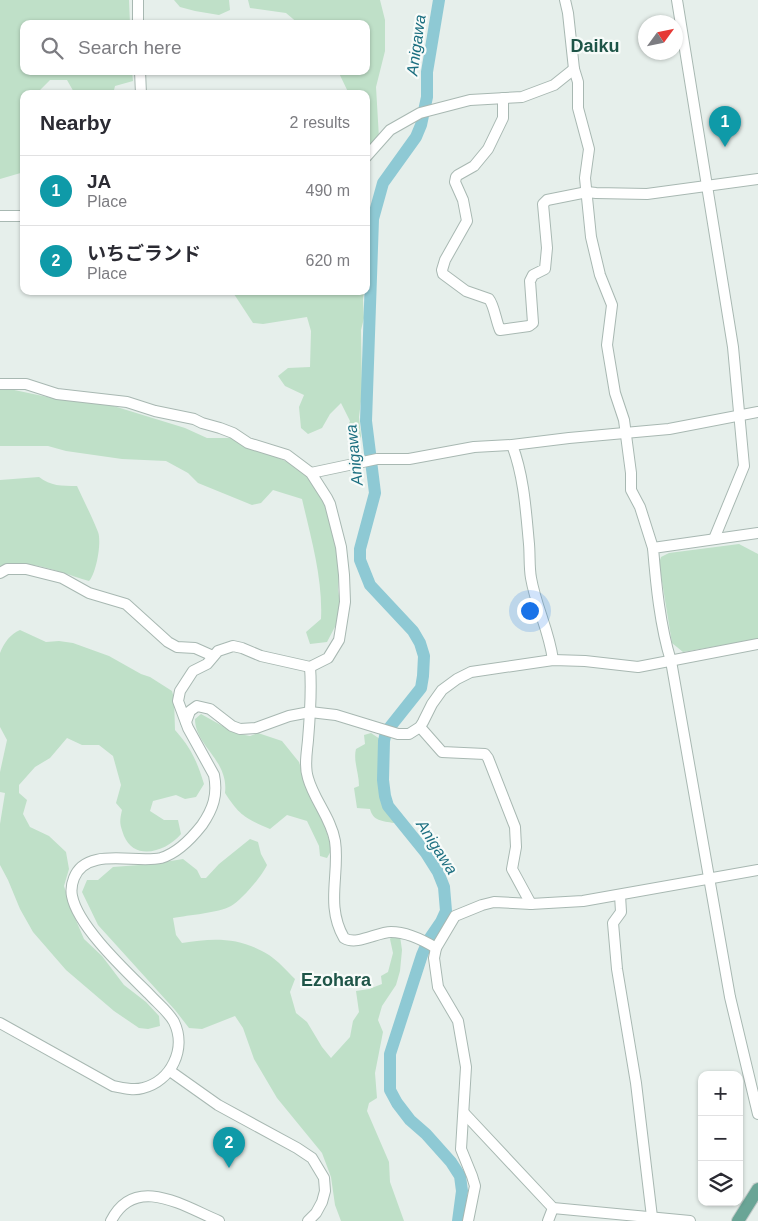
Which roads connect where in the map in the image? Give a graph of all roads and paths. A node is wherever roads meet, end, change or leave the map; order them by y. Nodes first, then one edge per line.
1 (138, 0) edge
2 (565, 0) edge
3 (676, 0) edge
4 (138, 20) edge
5 (574, 69) junction
6 (140, 75) edge
7 (141, 90) edge
8 (503, 98) junction
9 (370, 152) edge
10 (758, 179) edge
11 (706, 186) junction
12 (587, 192) junction
13 (0, 216) edge
14 (20, 216) edge
15 (0, 384) edge
16 (758, 412) edge
17 (739, 416) junction
18 (626, 433) junction
19 (512, 445) junction
20 (311, 472) junction
21 (758, 533) edge
22 (714, 538) junction
23 (653, 548) junction
24 (0, 573) edge
25 (758, 644) edge
26 (213, 656) junction
27 (553, 660) junction
28 (671, 661) junction
29 (310, 667) junction
30 (310, 712) junction
31 (186, 722) junction
32 (420, 727) junction
33 (758, 870) edge
34 (709, 879) junction
35 (620, 895) junction
36 (531, 904) junction
37 (434, 947) junction
38 (0, 1023) edge
39 (170, 1071) junction
40 (464, 1113) junction
41 (758, 1114) edge
42 (758, 1189) edge
43 (553, 1208) junction
44 (652, 1217) junction
45 (111, 1221) edge
46 (218, 1221) edge
47 (308, 1221) edge
48 (468, 1221) edge
49 (548, 1221) edge
50 (690, 1221) edge
51 (738, 1221) edge

1 - 4 street
2 - 5 street
3 - 11 street
5 - 8 street
5 - 12 street
6 - 7 street
8 - 9 street
8 - 12 street
10 - 11 street
11 - 12 street
11 - 17 street
12 - 18 street
13 - 14 street
15 - 20 street
16 - 17 street
17 - 18 street
17 - 22 street
18 - 19 street
18 - 23 street
19 - 20 street
19 - 27 street
20 - 29 street
21 - 22 street
22 - 23 street
23 - 28 street
24 - 26 street
25 - 28 street
26 - 29 street
26 - 31 street
27 - 28 street
27 - 32 street
28 - 34 street
29 - 30 street
30 - 31 street
30 - 32 street
30 - 37 street
31 - 39 street
32 - 36 street
33 - 34 street
34 - 35 street
34 - 41 street
35 - 36 street
35 - 44 street
36 - 37 street
37 - 40 street
38 - 39 street
39 - 47 street
40 - 43 street
40 - 48 street
42 - 51 main road
43 - 44 street
43 - 49 street
44 - 50 street
45 - 46 street

